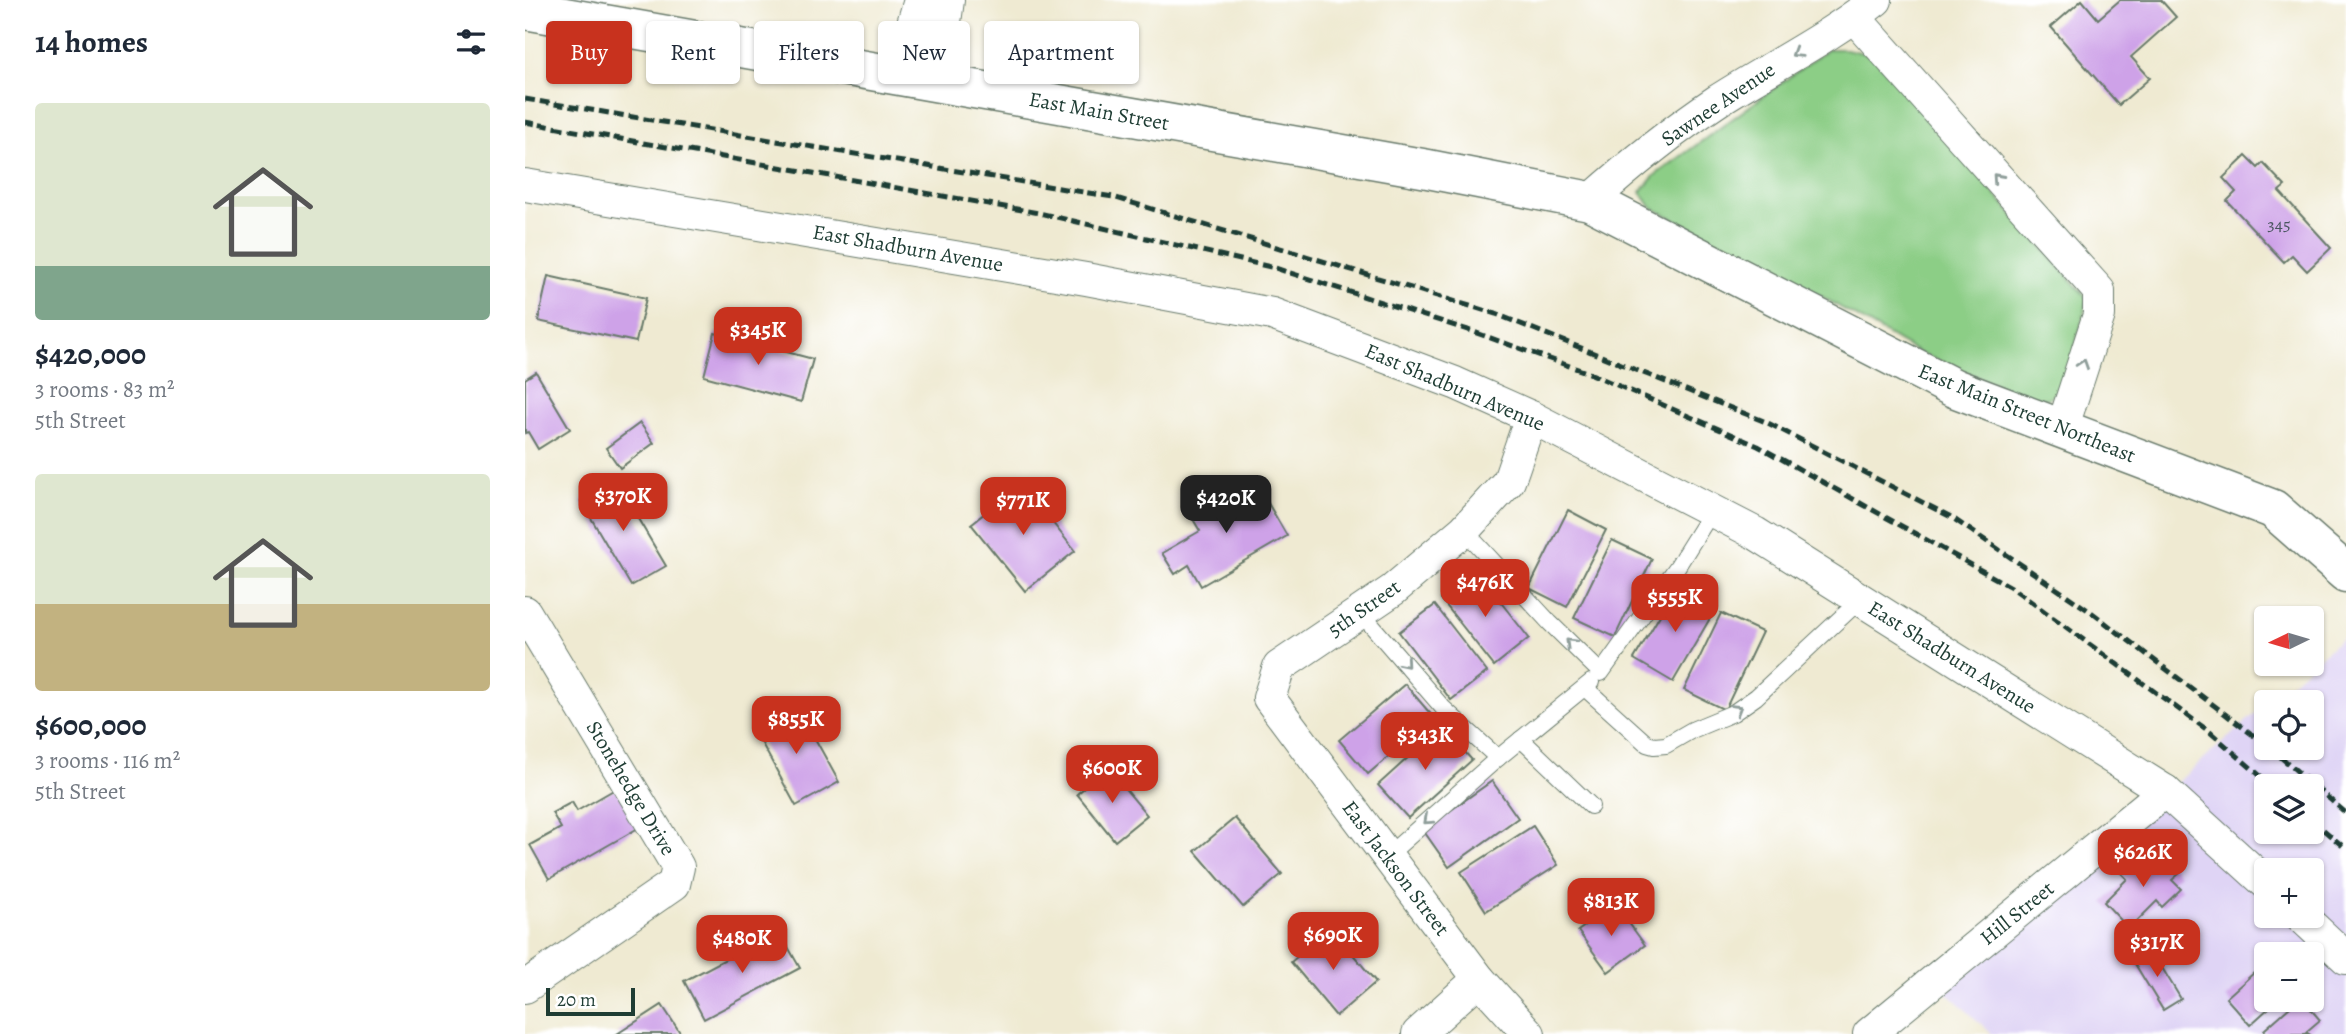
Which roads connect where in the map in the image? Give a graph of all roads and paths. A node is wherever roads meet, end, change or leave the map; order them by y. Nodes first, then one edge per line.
1 (920, 0) edge
2 (948, 0) edge
3 (1865, 9) edge
4 (525, 10) edge
5 (914, 21) edge
6 (945, 21) edge
7 (878, 73) edge
8 (941, 84) edge
9 (525, 185) edge
10 (1590, 201) junction
11 (1531, 418) junction
12 (2062, 429) junction
13 (1712, 511) junction
14 (1464, 530) junction
15 (2346, 573) edge
16 (1860, 600) junction
17 (525, 612) edge
18 (1360, 612) junction
19 (1601, 673) junction
20 (1585, 688) junction
21 (1269, 698) joint
22 (1521, 739) junction
23 (1498, 758) junction
24 (2165, 791) junction
25 (1591, 806) dead end
26 (1387, 856) junction
27 (2254, 872) edge
28 (2315, 928) edge
29 (2346, 958) edge
30 (1479, 979) junction
31 (525, 987) edge
32 (1418, 1034) edge
33 (1529, 1034) edge
34 (1868, 1034) edge

1 - 5 street
2 - 6 street
3 -> 10 street, Sawnee Avenue
12 -> 3 street
4 - 7 street, East Main Street
8 - 10 street, East Main Street
9 - 11 street, East Shadburn Avenue
10 - 12 street, East Main Street Northeast
11 - 13 street, East Shadburn Avenue
11 - 14 street, 5th Street
12 - 15 street, East Main Street Northeast
13 - 16 street, East Shadburn Avenue
13 - 19 lane
14 - 18 street, 5th Street
19 -> 14 lane
20 -> 16 lane
16 - 24 street, East Shadburn Avenue
17 - 31 street, Stonehedge Drive
18 - 21 street, 5th Street
18 -> 23 lane
19 - 20 lane
20 - 22 lane
21 - 26 street, East Jackson Street
22 - 23 lane
22 - 25 lane
23 -> 26 lane
24 - 27 street, East Shadburn Avenue
24 - 34 street, Hill Street
26 - 30 street, East Jackson Street
28 - 29 street
30 - 32 street
30 - 33 street, East Jackson Street

